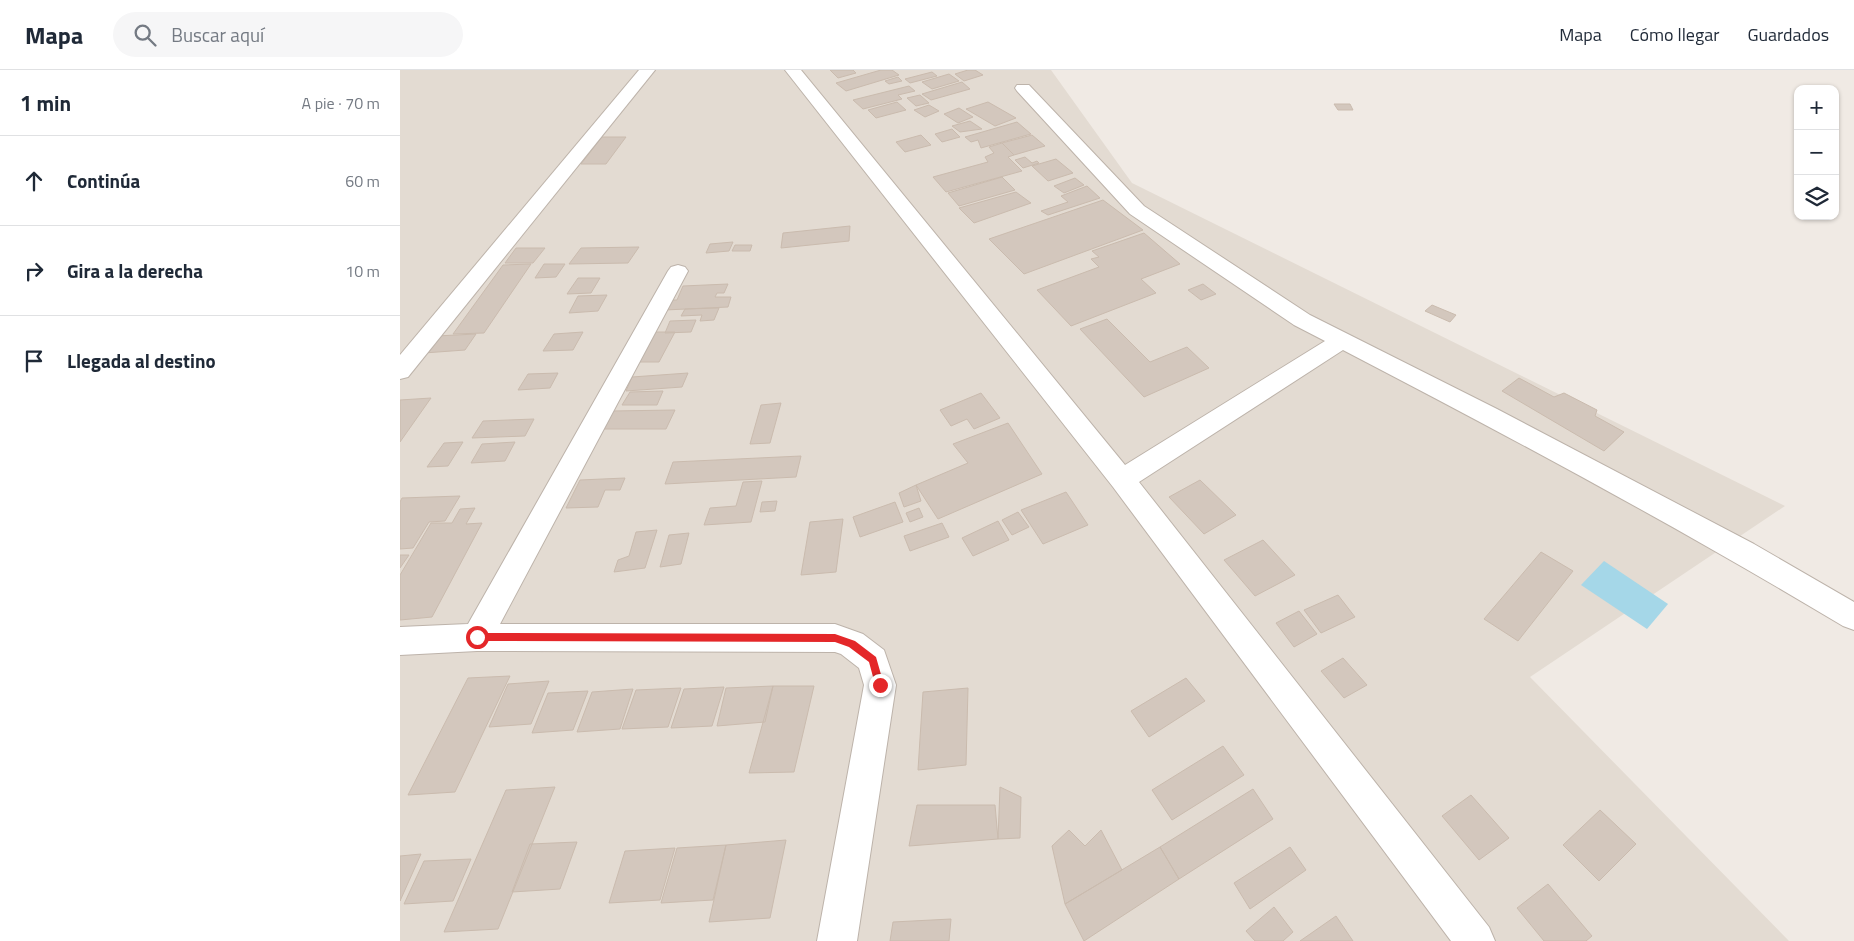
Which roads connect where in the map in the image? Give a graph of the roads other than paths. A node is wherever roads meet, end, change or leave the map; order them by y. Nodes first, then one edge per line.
1 (647, 70) edge
2 (793, 70) edge
3 (1023, 88) dead end
4 (678, 271) dead end
5 (1342, 341) junction
6 (400, 372) edge
7 (1122, 480) junction
8 (1854, 617) edge
9 (477, 637) junction
10 (400, 641) edge
11 (837, 941) edge
12 (1475, 941) edge

1 - 6 street
2 - 7 street
3 - 5 street
4 - 9 street
5 - 7 street
5 - 8 street
7 - 12 street
9 - 10 street
9 - 11 street

